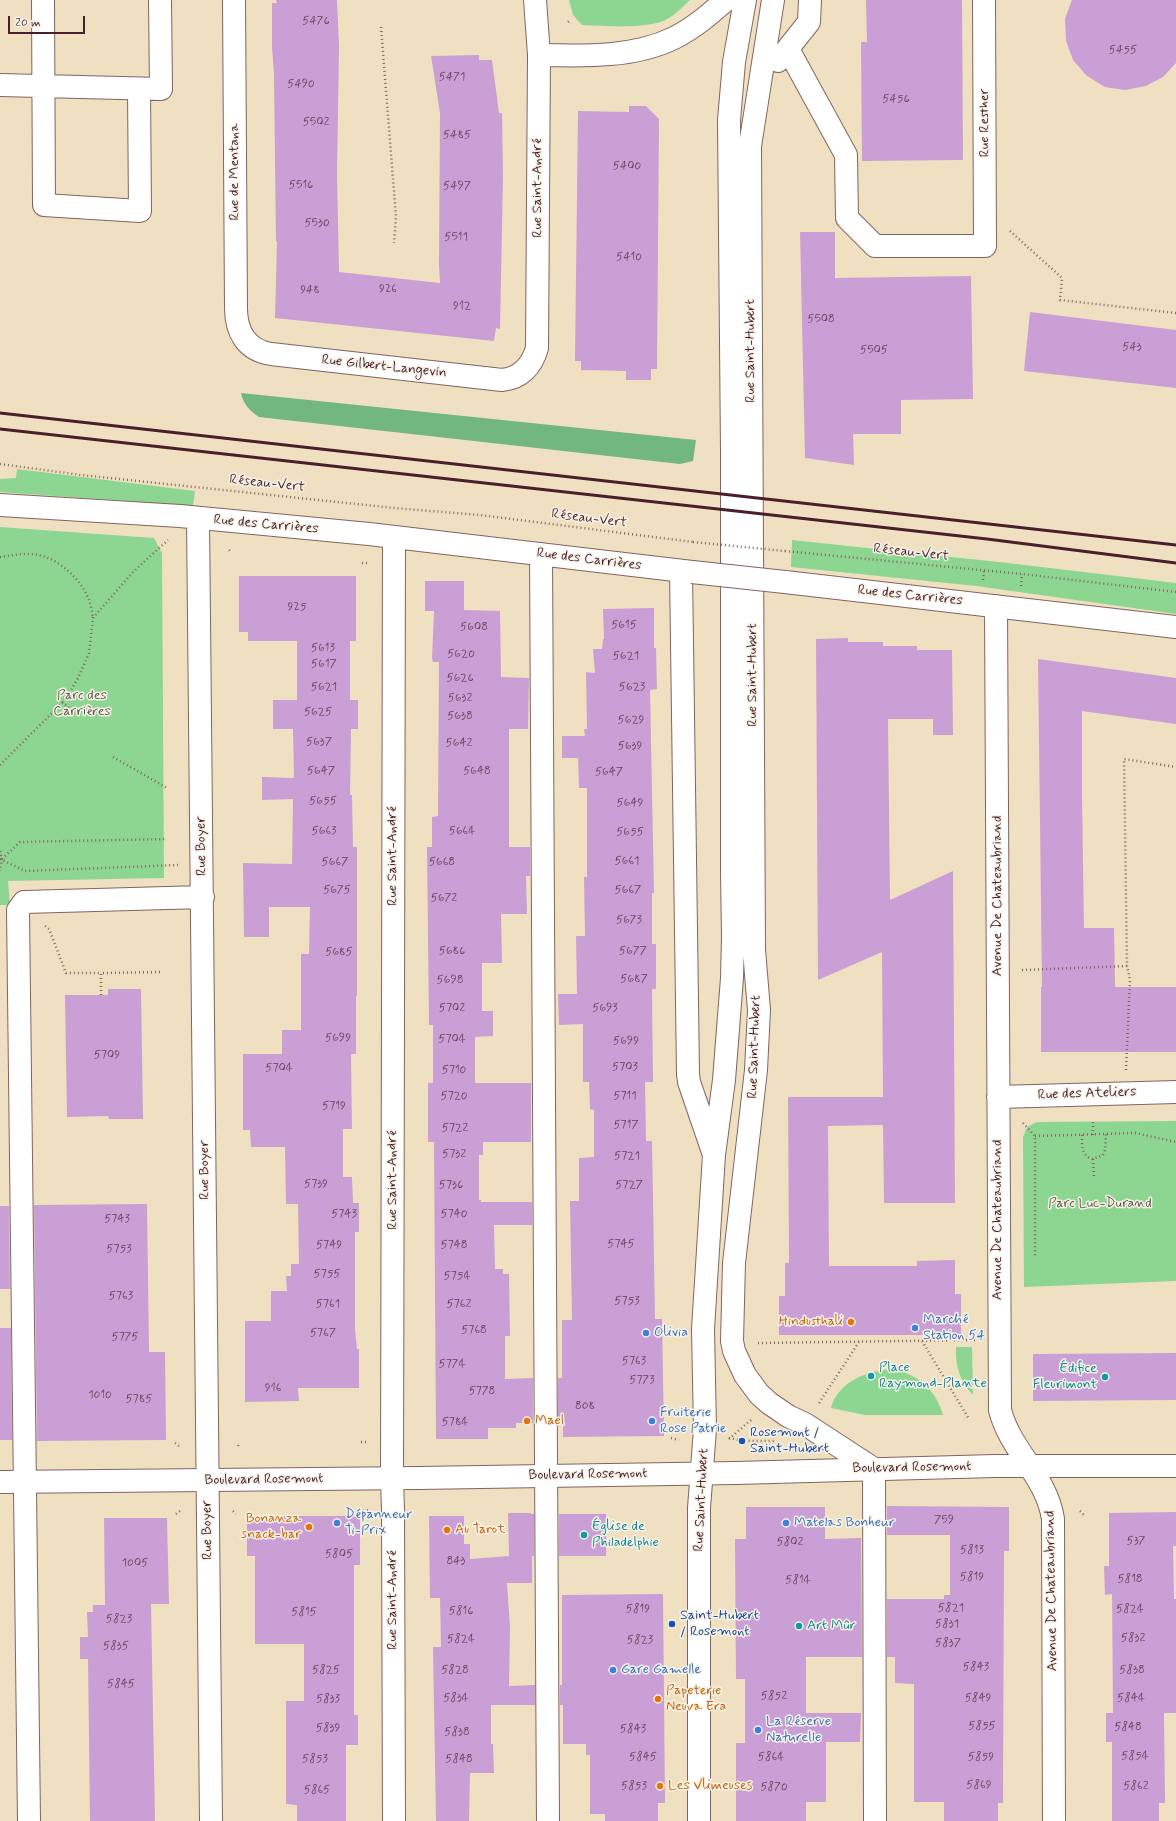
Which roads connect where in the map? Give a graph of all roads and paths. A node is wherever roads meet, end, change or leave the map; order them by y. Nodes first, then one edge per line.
1 (43, 0) edge
2 (160, 0) edge
3 (234, 0) edge
4 (535, 0) edge
5 (726, 0) edge
6 (745, 0) edge
7 (773, 0) edge
8 (810, 0) edge
9 (984, 0) edge
10 (381, 27) dead end
11 (788, 49) junction
12 (539, 55) junction
13 (761, 82) junction
14 (0, 85) edge
15 (44, 86) junction
16 (139, 89) junction
17 (1009, 230) dead end
18 (394, 243) dead end
19 (1176, 313) edge
20 (246, 342) joint
21 (524, 372) joint
22 (0, 464) edge
23 (0, 505) edge
24 (198, 518) junction
25 (394, 538) junction
26 (168, 540) dead end
27 (541, 554) junction
28 (0, 557) edge
29 (362, 563) dead end
30 (370, 563) dead end
31 (687, 572) junction
32 (1176, 592) edge
33 (996, 606) junction
34 (93, 618) junction
35 (1176, 627) edge
36 (62, 702) junction
37 (74, 712) dead end
38 (113, 756) dead end
39 (0, 764) edge
40 (1176, 767) edge
41 (167, 788) dead end
42 (167, 839) dead end
43 (0, 851) edge
44 (1, 859) edge
45 (202, 864) junction
46 (0, 871) edge
47 (203, 897) junction
48 (45, 926) dead end
49 (1127, 966) junction
50 (1019, 970) dead end
51 (160, 972) dead end
52 (101, 973) junction
53 (101, 995) dead end
54 (1126, 1071) dead end
55 (1176, 1092) edge
56 (998, 1098) junction
57 (1093, 1118) dead end
58 (1020, 1121) dead end
59 (1093, 1134) junction
60 (1106, 1134) junction
61 (1082, 1135) junction
62 (1035, 1136) junction
63 (1176, 1142) edge
64 (714, 1155) junction
65 (1093, 1159) junction
66 (1094, 1177) dead end
67 (1036, 1256) dead end
68 (976, 1340) dead end
69 (922, 1341) junction
70 (859, 1342) junction
71 (758, 1343) dead end
72 (818, 1404) dead end
73 (754, 1417) dead end
74 (969, 1419) dead end
75 (671, 1438) dead end
76 (679, 1440) dead end
77 (776, 1441) dead end
78 (175, 1443) dead end
79 (179, 1446) dead end
80 (1029, 1466) junction
81 (1176, 1466) edge
82 (874, 1469) junction
83 (701, 1474) junction
84 (546, 1476) junction
85 (392, 1478) junction
86 (25, 1481) junction
87 (208, 1481) junction
88 (0, 1482) edge
89 (370, 1510) dead end
90 (180, 1511) dead end
91 (233, 1511) dead end
92 (363, 1511) dead end
93 (1080, 1511) dead end
94 (176, 1514) dead end
95 (236, 1514) dead end
96 (1084, 1515) dead end
97 (29, 1821) edge
98 (211, 1821) edge
99 (394, 1821) edge
100 (548, 1821) edge
101 (699, 1821) edge
102 (875, 1821) edge
103 (1054, 1821) edge

1 - 15 street
2 - 16 street
3 - 20 street, Rue de Mentana
4 - 12 street, Rue Saint-André
5 - 12 street
6 - 64 street, Rue Saint-Hubert
7 - 13 street, Rue Saint-Hubert
8 - 11 street
9 - 11 street, Rue Resther
10 - 18 path
11 - 13 street
12 - 21 street, Rue Saint-André
13 - 82 street, Rue Saint-Hubert
14 - 15 street
15 - 16 street
15 - 16 street
17 - 19 path
20 - 21 street, Rue Gilbert-Langevin
22 - 32 path, Réseau-Vert, bridge
23 - 24 street, Rue des Carrières
24 - 25 street, Rue des Carrières
24 - 45 street, Rue Boyer
25 - 27 street, Rue des Carrières
25 - 85 street, Rue Saint-André
26 - 34 path
27 - 31 street, Rue des Carrières
27 - 84 street
28 - 34 path
29 - 30 path
31 - 33 street, Rue des Carrières, bridge
31 - 64 street, Rue Saint-Hubert
33 - 35 street, Rue des Carrières
33 - 56 street, Avenue De Chateaubriand
34 - 36 path
36 - 37 path
36 - 39 path
38 - 41 path
40 - 49 path
42 - 44 path
43 - 44 path
44 - 45 path
44 - 46 path
45 - 47 street, Rue Boyer
47 - 86 street
47 - 87 street, Rue Boyer
48 - 52 path
49 - 50 path
49 - 54 path
51 - 52 path
52 - 53 path
55 - 56 street, Rue des Ateliers
56 - 80 street, Avenue De Chateaubriand
57 - 59 path
58 - 62 path
59 - 60 path
59 - 61 path
60 - 63 path
60 - 65 path
61 - 62 path
61 - 65 path
62 - 67 path
64 - 83 street, Rue Saint-Hubert
65 - 66 path
68 - 69 path
69 - 70 path
69 - 74 path
70 - 71 path
70 - 72 path
73 - 77 path
75 - 76 path
78 - 79 path
80 - 81 street, Boulevard Rosemont
80 - 82 street, Boulevard Rosemont
80 - 103 street, Avenue De Chateaubriand
82 - 83 street, Boulevard Rosemont
82 - 102 street
83 - 84 street, Boulevard Rosemont
83 - 101 street, Rue Saint-Hubert
84 - 85 street, Boulevard Rosemont
84 - 100 street
85 - 87 street, Boulevard Rosemont
85 - 99 street, Rue Saint-André
86 - 87 street, Boulevard Rosemont
86 - 88 street, Boulevard Rosemont
86 - 97 street
87 - 98 street, Rue Boyer
89 - 92 path
90 - 94 path
91 - 95 path
93 - 96 path

